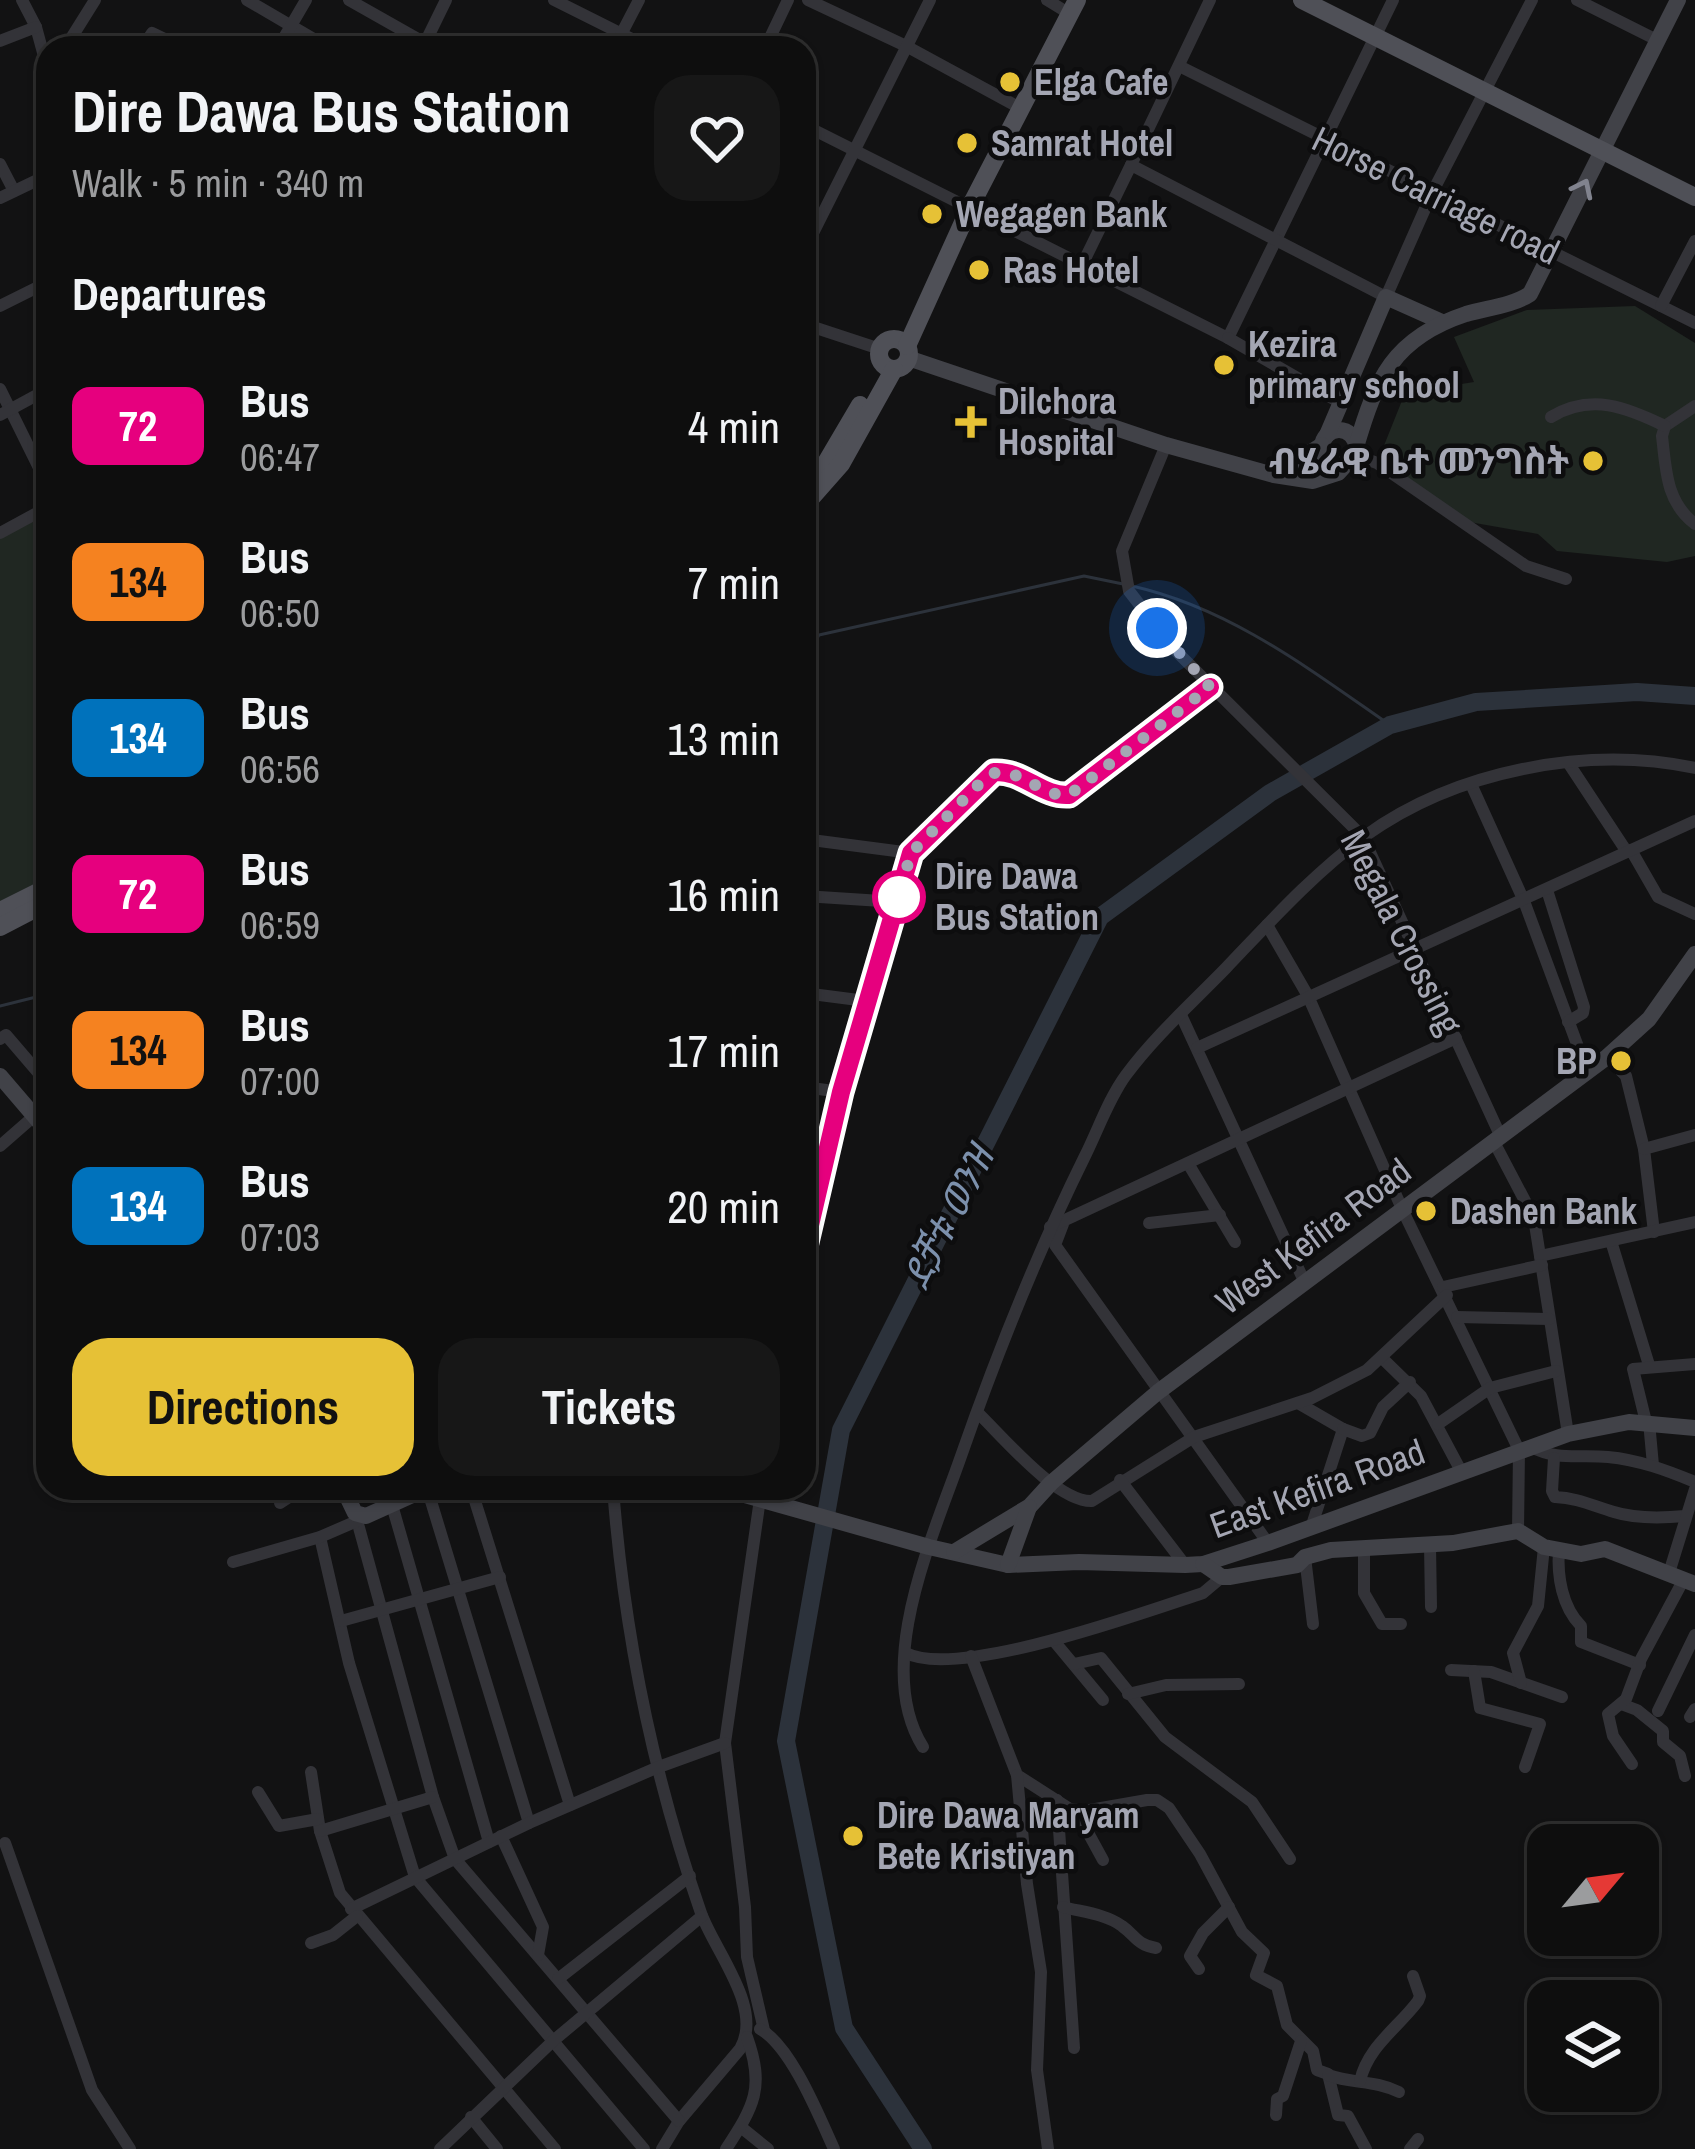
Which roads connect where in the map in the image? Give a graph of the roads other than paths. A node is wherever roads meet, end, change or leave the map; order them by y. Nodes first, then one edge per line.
1 (22, 0) edge
2 (95, 0) edge
3 (247, 0) edge
4 (306, 0) edge
5 (349, 0) edge
6 (446, 0) edge
7 (554, 0) edge
8 (639, 0) edge
9 (788, 0) edge
10 (808, 0) edge
11 (929, 0) edge
12 (1046, 0) edge
13 (1210, 0) edge
14 (1302, 0) edge
15 (1393, 0) edge
16 (1532, 0) edge
17 (1577, 0) edge
18 (1678, 0) edge
19 (1071, 4) edge
20 (291, 26) junction
21 (36, 27) junction
22 (621, 34) junction
23 (38, 36) edge
24 (72, 36) edge
25 (285, 36) edge
26 (308, 36) edge
27 (408, 36) edge
28 (429, 36) edge
29 (625, 36) edge
30 (770, 36) edge
31 (1375, 37) junction
32 (1657, 40) junction
33 (0, 41) edge
34 (906, 46) junction
35 (1179, 66) junction
36 (1485, 92) junction
37 (1018, 108) junction
38 (816, 131) edge
39 (1323, 140) junction
40 (854, 150) junction
41 (1601, 151) junction
42 (0, 164) edge
43 (1131, 164) junction
44 (36, 181) edge
45 (14, 191) junction
46 (1432, 194) junction
47 (1695, 197) edge
48 (0, 198) edge
49 (966, 206) junction
50 (816, 227) edge
51 (1275, 240) junction
52 (1695, 242) edge
53 (1551, 252) junction
54 (1082, 265) junction
55 (36, 288) edge
56 (1386, 297) junction
57 (0, 306) edge
58 (1661, 306) junction
59 (1442, 322) junction
60 (1695, 323) edge
61 (816, 328) edge
62 (1228, 338) junction
63 (895, 354) junction
64 (0, 388) edge
65 (36, 396) edge
66 (1339, 402) junction
67 (1695, 406) edge
68 (6, 412) edge
69 (863, 412) junction
70 (1551, 417) dead end
71 (1665, 426) junction
72 (1324, 440) junction
73 (1166, 446) junction
74 (1353, 455) junction
75 (36, 465) edge
76 (816, 475) edge
77 (1274, 476) junction
78 (816, 492) edge
79 (36, 513) edge
80 (1695, 524) edge
81 (0, 532) edge
82 (1567, 580) dead end
83 (1210, 687) junction
84 (1570, 764) junction
85 (1695, 768) edge
86 (1471, 784) junction
87 (1695, 821) edge
88 (1359, 833) junction
89 (816, 840) edge
90 (1629, 851) junction
91 (911, 853) junction
92 (1547, 890) junction
93 (36, 892) edge
94 (816, 897) edge
95 (897, 902) junction
96 (1524, 902) junction
97 (36, 908) edge
98 (0, 911) edge
99 (1695, 914) edge
100 (1267, 925) junction
101 (0, 927) edge
102 (1416, 948) junction
103 (1695, 954) edge
104 (816, 994) edge
105 (1308, 996) junction
106 (866, 1000) junction
107 (1181, 1015) junction
108 (1568, 1022) junction
109 (0, 1039) edge
110 (1456, 1039) junction
111 (1197, 1048) junction
112 (1606, 1057) junction
113 (36, 1070) edge
114 (1587, 1071) junction
115 (0, 1076) edge
116 (816, 1089) edge
117 (1349, 1089) junction
118 (841, 1092) junction
119 (36, 1106) edge
120 (36, 1114) edge
121 (1695, 1135) edge
122 (1497, 1138) junction
123 (1237, 1143) junction
124 (0, 1146) edge
125 (1644, 1149) junction
126 (1189, 1165) junction
127 (816, 1173) edge
128 (824, 1174) junction
129 (816, 1205) edge
130 (1403, 1211) junction
131 (1220, 1214) junction
132 (1149, 1222) dead end
133 (1695, 1222) edge
134 (1057, 1225) junction
135 (1654, 1232) junction
136 (1612, 1241) junction
137 (1235, 1242) dead end
138 (1541, 1260) junction
139 (1305, 1283) junction
140 (1445, 1291) junction
141 (1457, 1317) junction
142 (1550, 1319) junction
143 (1383, 1359) junction
144 (1695, 1364) edge
145 (1649, 1365) junction
146 (1556, 1371) junction
147 (1410, 1382) junction
148 (1490, 1388) junction
149 (1158, 1392) junction
150 (1298, 1402) junction
151 (978, 1413) junction
152 (1648, 1422) junction
153 (1438, 1424) junction
154 (1695, 1428) edge
155 (1343, 1430) junction
156 (1568, 1433) junction
157 (1194, 1437) junction
158 (1524, 1448) junction
159 (1554, 1458) junction
160 (1653, 1465) junction
161 (1461, 1472) junction
162 (1120, 1480) junction
163 (1051, 1483) junction
164 (1692, 1499) edge
165 (285, 1500) edge
166 (349, 1500) edge
167 (402, 1500) edge
168 (431, 1500) edge
169 (475, 1500) edge
170 (614, 1500) edge
171 (760, 1500) edge
172 (764, 1500) edge
173 (280, 1503) dead end
174 (392, 1505) junction
175 (1030, 1506) junction
176 (356, 1517) junction
177 (1311, 1528) junction
178 (1518, 1532) junction
179 (320, 1538) junction
180 (1268, 1544) junction
181 (1430, 1545) junction
182 (929, 1547) junction
183 (1551, 1548) junction
184 (1364, 1549) junction
185 (954, 1552) junction
186 (1305, 1557) junction
187 (233, 1562) dead end
188 (1008, 1564) junction
189 (1194, 1564) junction
190 (1222, 1576) junction
191 (500, 1577) junction
192 (1683, 1579) edge
193 (460, 1588) junction
194 (422, 1600) junction
195 (1431, 1607) dead end
196 (382, 1611) junction
197 (340, 1621) junction
198 (1312, 1624) dead end
199 (1401, 1624) dead end
200 (1694, 1639) edge
201 (1054, 1641) junction
202 (906, 1653) junction
203 (971, 1656) junction
204 (1689, 1660) edge
205 (1074, 1664) junction
206 (1640, 1665) junction
207 (1451, 1670) dead end
208 (1474, 1671) junction
209 (1521, 1683) junction
210 (1239, 1684) dead end
211 (1127, 1694) junction
212 (1562, 1697) dead end
213 (1103, 1700) dead end
214 (1621, 1704) junction
215 (1658, 1711) dead end
216 (725, 1743) junction
217 (923, 1747) dead end
218 (1632, 1764) dead end
219 (1525, 1767) dead end
220 (656, 1768) junction
221 (311, 1772) dead end
222 (1017, 1774) junction
223 (1685, 1776) dead end
224 (258, 1792) dead end
225 (433, 1797) junction
226 (1064, 1804) junction
227 (570, 1805) junction
228 (393, 1809) junction
229 (529, 1823) junction
230 (319, 1825) junction
231 (495, 1839) junction
232 (5, 1843) dead end
233 (455, 1858) junction
234 (1290, 1859) dead end
235 (1103, 1860) dead end
236 (415, 1876) junction
237 (690, 1876) junction
238 (1063, 1907) junction
239 (1229, 1907) junction
240 (354, 1912) junction
241 (702, 1916) junction
242 (311, 1943) dead end
243 (1156, 1948) dead end
244 (538, 1955) junction
245 (1199, 1969) dead end
246 (1413, 1976) dead end
247 (558, 1979) junction
248 (586, 2013) junction
249 (764, 2030) junction
250 (747, 2033) junction
251 (553, 2041) junction
252 (1300, 2042) junction
253 (1074, 2048) dead end
254 (1328, 2075) junction
255 (1360, 2081) junction
256 (501, 2088) junction
257 (1399, 2092) dead end
258 (1276, 2115) dead end
259 (472, 2117) junction
260 (679, 2121) junction
261 (742, 2128) junction
262 (452, 2136) junction
263 (130, 2149) edge
264 (440, 2149) edge
265 (461, 2149) edge
266 (497, 2149) edge
267 (555, 2149) edge
268 (644, 2149) edge
269 (662, 2149) edge
270 (726, 2149) edge
271 (767, 2149) edge
272 (834, 2149) edge
273 (1048, 2149) edge
274 (1366, 2149) edge

1 - 21 street
2 - 24 street
3 - 20 street
4 - 20 street
5 - 27 street
6 - 28 street
7 - 22 street
8 - 22 street
9 - 30 street
10 - 34 street
11 - 34 street
12 - 19 street
13 - 35 street
14 - 31 main road
15 - 31 street
16 - 36 street
17 - 32 street
18 - 32 main road
19 - 37 main road
20 - 25 street
20 - 26 street
21 - 23 street
21 - 33 street
22 - 29 street
31 - 36 main road
31 - 39 street
32 - 41 main road
34 - 37 street
34 - 40 street
35 - 39 street, Horse Carriage road
35 - 43 street
36 - 41 main road
36 - 46 street
37 - 49 main road
38 - 40 street
39 - 46 street, Horse Carriage road
39 - 51 street
40 - 49 street
40 - 50 street
41 - 47 main road
53 -> 41 main road
42 - 45 street
43 - 51 street
43 - 54 street
44 - 45 street
45 - 48 street
46 - 53 street, Horse Carriage road
46 - 56 street
49 - 54 street
49 - 63 main road
51 - 56 street
51 - 62 street
52 - 58 street
53 - 58 street, Horse Carriage road
53 - 59 main road
54 - 62 street
55 - 57 street
56 - 59 main road
56 - 66 main road
58 - 60 street, Horse Carriage road
59 - 74 main road
61 - 63 street
62 - 66 street
63 - 69 main road
63 - 73 main road
64 - 68 street
65 - 68 street
66 - 72 main road
67 - 71 street
68 - 75 street
69 - 76 main road
69 - 78 main road
70 - 71 street
71 - 80 street
72 - 74 main road
72 - 74 main road
72 - 77 main road
73 - 77 main road
73 - 83 street, Megala Crossing
74 - 77 main road
74 - 82 street
79 - 81 street
83 - 88 street, Megala Crossing
83 - 91 street
84 - 85 street
84 - 86 street
84 - 90 street
86 - 88 street
86 - 96 street
87 - 90 street
88 - 100 street
88 - 102 street, Megala Crossing
89 - 91 street
90 - 92 street
90 - 99 street
91 - 95 street
92 - 96 street
92 - 108 street
93 - 98 main road
94 - 95 street
95 - 106 street
96 - 102 street
96 - 108 street
97 - 101 main road
100 - 105 street
100 - 107 street
102 - 105 street
102 - 110 street, Megala Crossing
103 - 112 main road, West Kefira Road
104 - 106 street
105 - 111 street
105 - 117 street
106 - 118 street
107 - 111 street
107 - 134 street
108 - 114 street
109 - 113 street
110 - 117 street
110 - 122 street, Megala Crossing
111 - 123 street
112 - 114 main road, West Kefira Road
112 - 125 street
114 - 122 main road, West Kefira Road
115 - 119 main road
116 - 118 street
117 - 123 street
117 - 130 street
118 - 128 street
120 - 124 street
121 - 125 street
122 - 130 main road, West Kefira Road
122 - 138 street, Megala Crossing
123 - 126 street
123 - 139 street
125 - 135 street
126 - 131 street
126 - 134 street
127 - 128 street
128 - 129 street
130 - 139 main road, West Kefira Road
130 - 140 street
131 - 132 street
131 - 137 street
133 - 135 street
134 - 149 street
134 - 151 street
135 - 136 street
136 - 138 street
136 - 145 street
138 - 140 street
138 - 142 street, Megala Crossing
139 - 149 main road, West Kefira Road
140 - 141 street
140 - 143 street
141 - 142 street
141 - 148 street
142 - 146 street, Megala Crossing
143 - 147 street
143 - 150 street
144 - 145 street
145 - 152 street
146 - 148 street
146 - 156 street, Megala Crossing
147 - 153 street
147 - 155 street
148 - 153 street
148 - 158 street
149 - 157 street
149 - 163 main road, West Kefira Road
150 - 155 street
150 - 157 street
151 - 163 street
151 - 182 street
152 - 154 main road, East Kefira Road
152 - 156 main road, East Kefira Road
152 - 160 street
153 - 161 street
155 - 177 street
156 - 158 main road, East Kefira Road
157 - 162 street
157 - 180 street
158 - 159 street
158 - 161 main road, East Kefira Road
158 - 178 street
159 - 160 street
159 - 164 street
160 - 164 street
161 - 177 main road, East Kefira Road
162 - 163 street
162 - 189 street
163 - 175 main road, West Kefira Road
164 - 192 street
165 - 173 street
166 - 176 main road
167 - 174 main road
168 - 193 street
169 - 191 street
170 - 220 street
171 - 216 street
172 - 182 main road, East Kefira Road
174 - 176 main road
174 - 194 street
175 - 185 main road, West Kefira Road
175 - 188 main road
176 - 179 street
176 - 196 street
177 - 180 main road, East Kefira Road
178 - 181 main road
178 - 183 main road
179 - 187 street
179 - 197 street
180 - 189 main road, East Kefira Road
181 - 184 main road
181 - 195 street
182 - 185 main road, East Kefira Road
182 - 202 street
183 - 192 main road
183 - 206 street
183 - 209 street
184 - 186 main road
184 - 199 street
185 - 188 main road, East Kefira Road
186 - 190 main road
186 - 198 street
188 - 189 main road, East Kefira Road
189 - 190 main road
190 - 201 street
191 - 193 street
191 - 227 street
192 - 206 street
193 - 194 street
193 - 229 street
194 - 196 street
194 - 231 street
196 - 197 street
196 - 225 street
197 - 228 street
200 - 204 street
201 - 203 street
201 - 205 street
202 - 203 street
202 - 217 street
203 - 222 street
204 - 215 street
205 - 211 street
205 - 213 street
206 - 214 street
207 - 208 street
208 - 209 street
208 - 219 street
209 - 212 street
210 - 211 street
211 - 234 street
214 - 218 street
214 - 223 street
216 - 220 street
216 - 249 street
220 - 227 street
220 - 237 street
221 - 230 street
222 - 226 street
222 - 273 street
224 - 230 street
225 - 228 street
225 - 233 street
226 - 235 street
226 - 238 street
226 - 239 street
227 - 229 street
228 - 230 street
228 - 236 street
229 - 231 street
230 - 240 street
231 - 233 street
231 - 244 street
232 - 263 street
233 - 236 street
233 - 244 street
236 - 240 street
236 - 251 street
237 - 241 street
237 - 247 street
238 - 243 street
238 - 253 street
239 - 245 street
239 - 252 street
240 - 242 street
240 - 256 street
241 - 248 street
241 - 250 street
244 - 247 street
246 - 255 street
247 - 248 street
248 - 251 street
248 - 260 street
249 - 250 street
249 - 272 street
250 - 260 street
250 - 261 street
251 - 256 street
251 - 268 street
252 - 254 street
252 - 258 street
254 - 255 street
254 - 274 street
255 - 257 street
256 - 259 street
256 - 267 street
259 - 262 street
259 - 266 street
260 - 269 street
261 - 270 street
261 - 271 street
262 - 264 street
262 - 265 street

